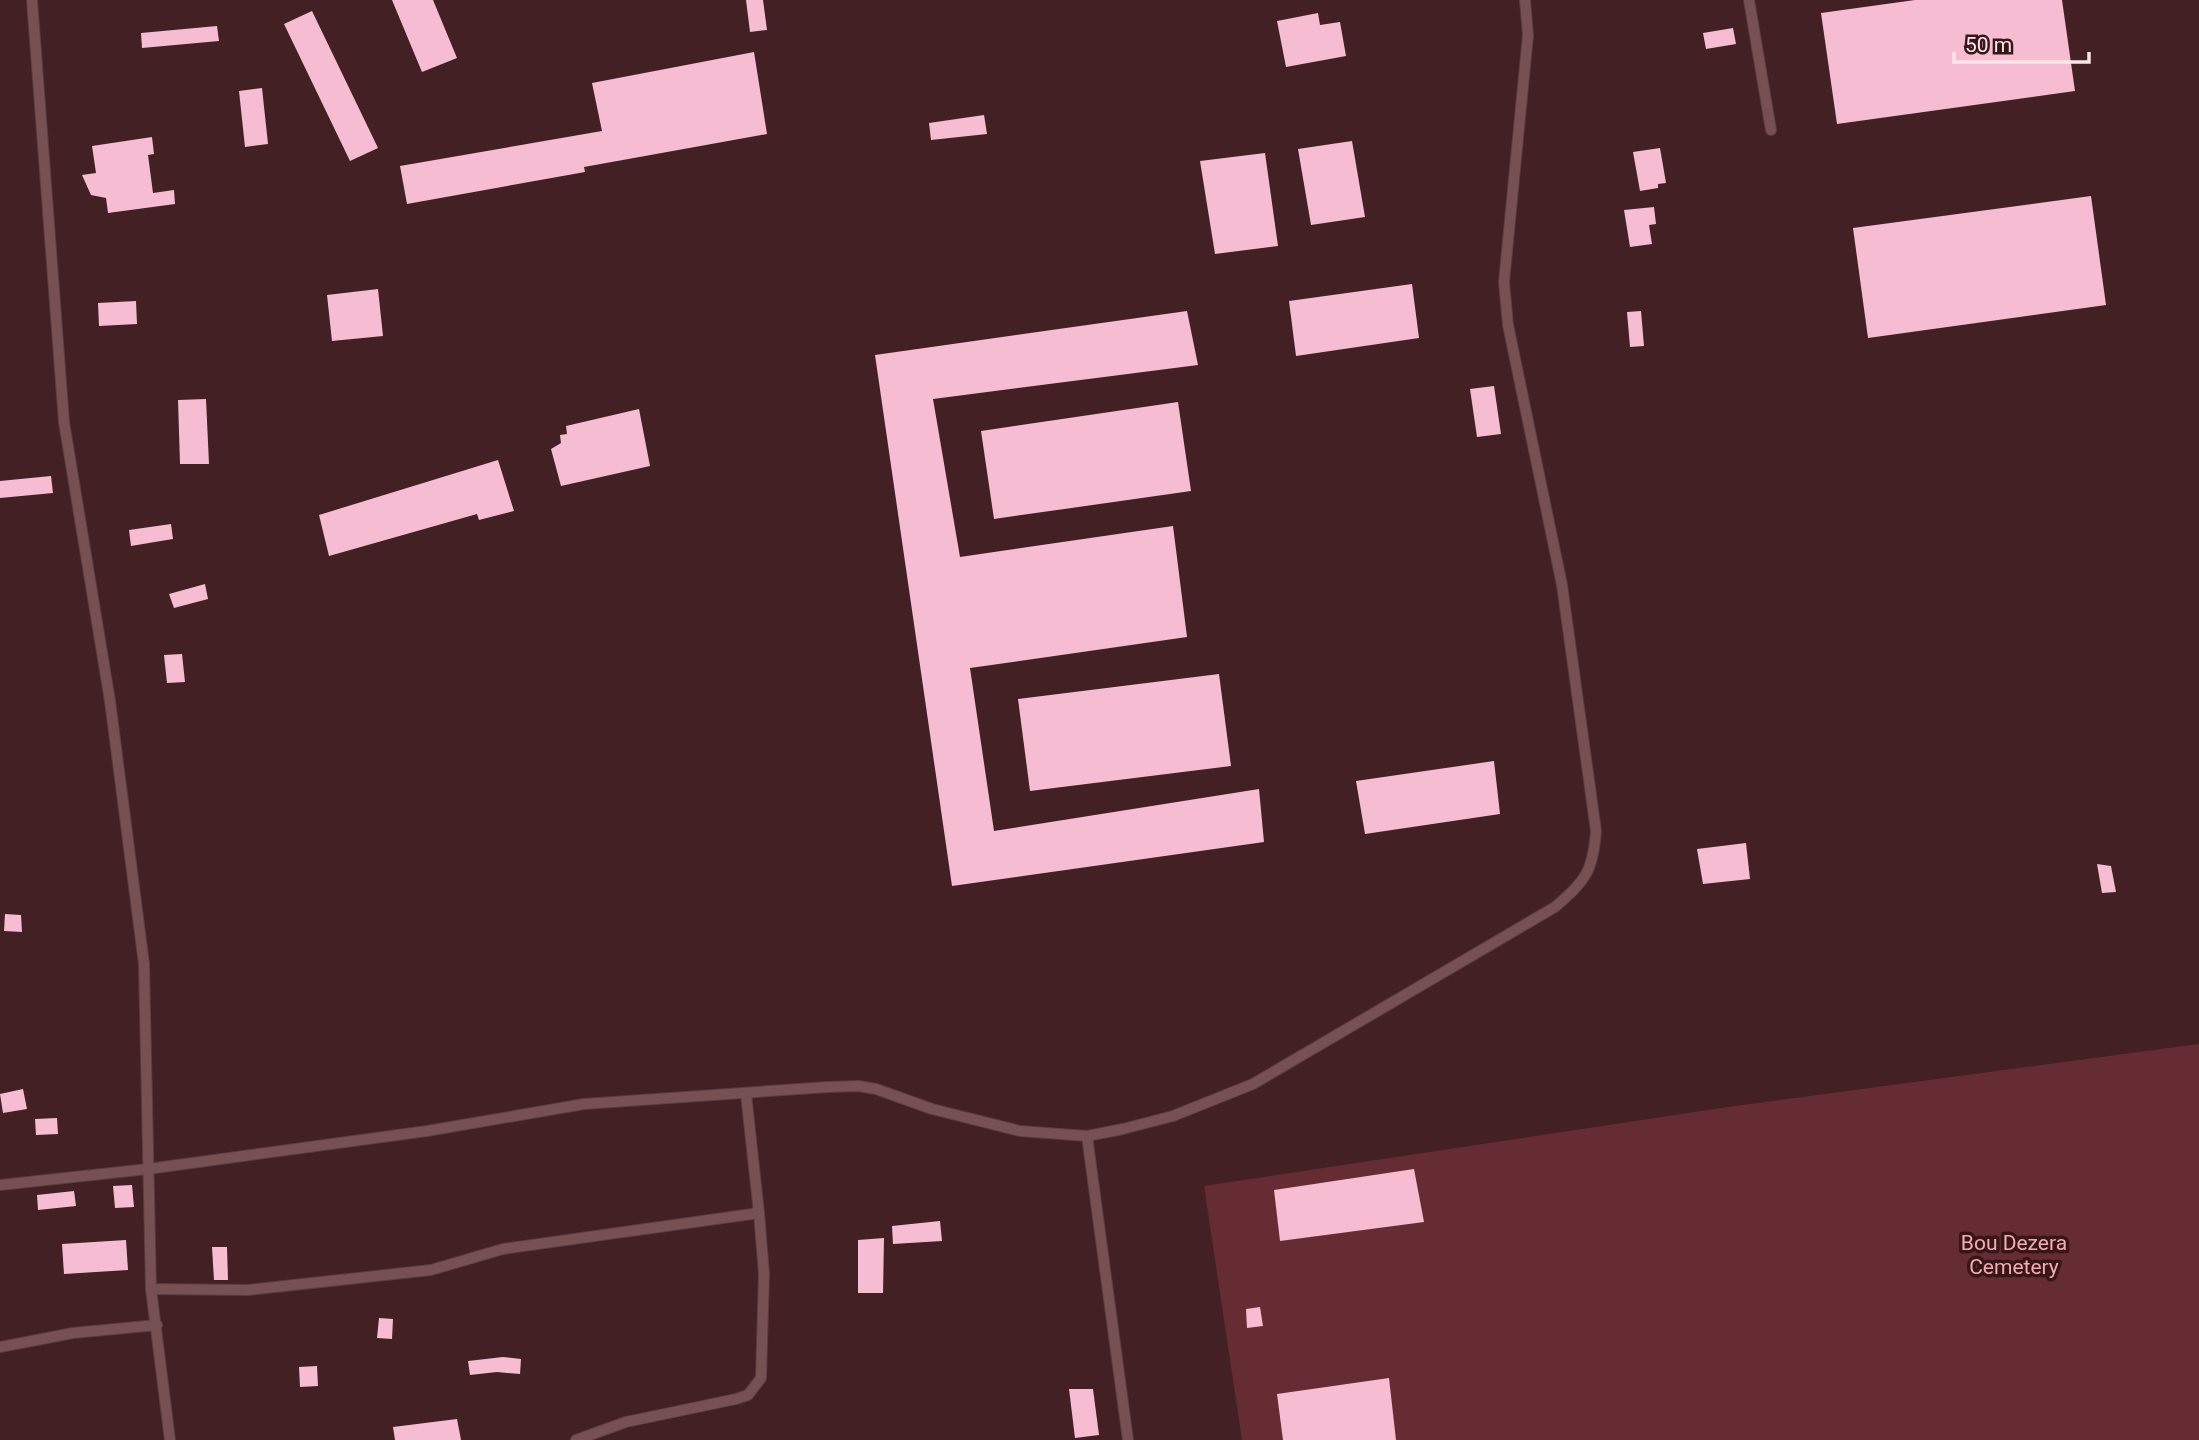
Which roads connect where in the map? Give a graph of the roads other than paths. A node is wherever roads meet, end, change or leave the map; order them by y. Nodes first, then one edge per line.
1 (32, 0) edge
2 (1525, 0) edge
3 (1749, 0) edge
4 (1771, 130) dead end
5 (746, 1094) junction
6 (1087, 1136) junction
7 (148, 1169) junction
8 (0, 1185) edge
9 (759, 1213) junction
10 (151, 1289) junction
11 (157, 1325) junction
12 (0, 1347) edge
13 (170, 1440) edge
14 (576, 1440) edge
15 (1128, 1440) edge

1 - 7 lane
2 - 6 lane
3 - 4 lane
5 - 6 lane
5 - 7 lane
5 - 9 lane
6 - 15 lane
7 - 8 lane
7 - 10 lane
9 - 10 lane
9 - 14 lane
10 - 11 lane
11 - 12 lane
11 - 13 lane

